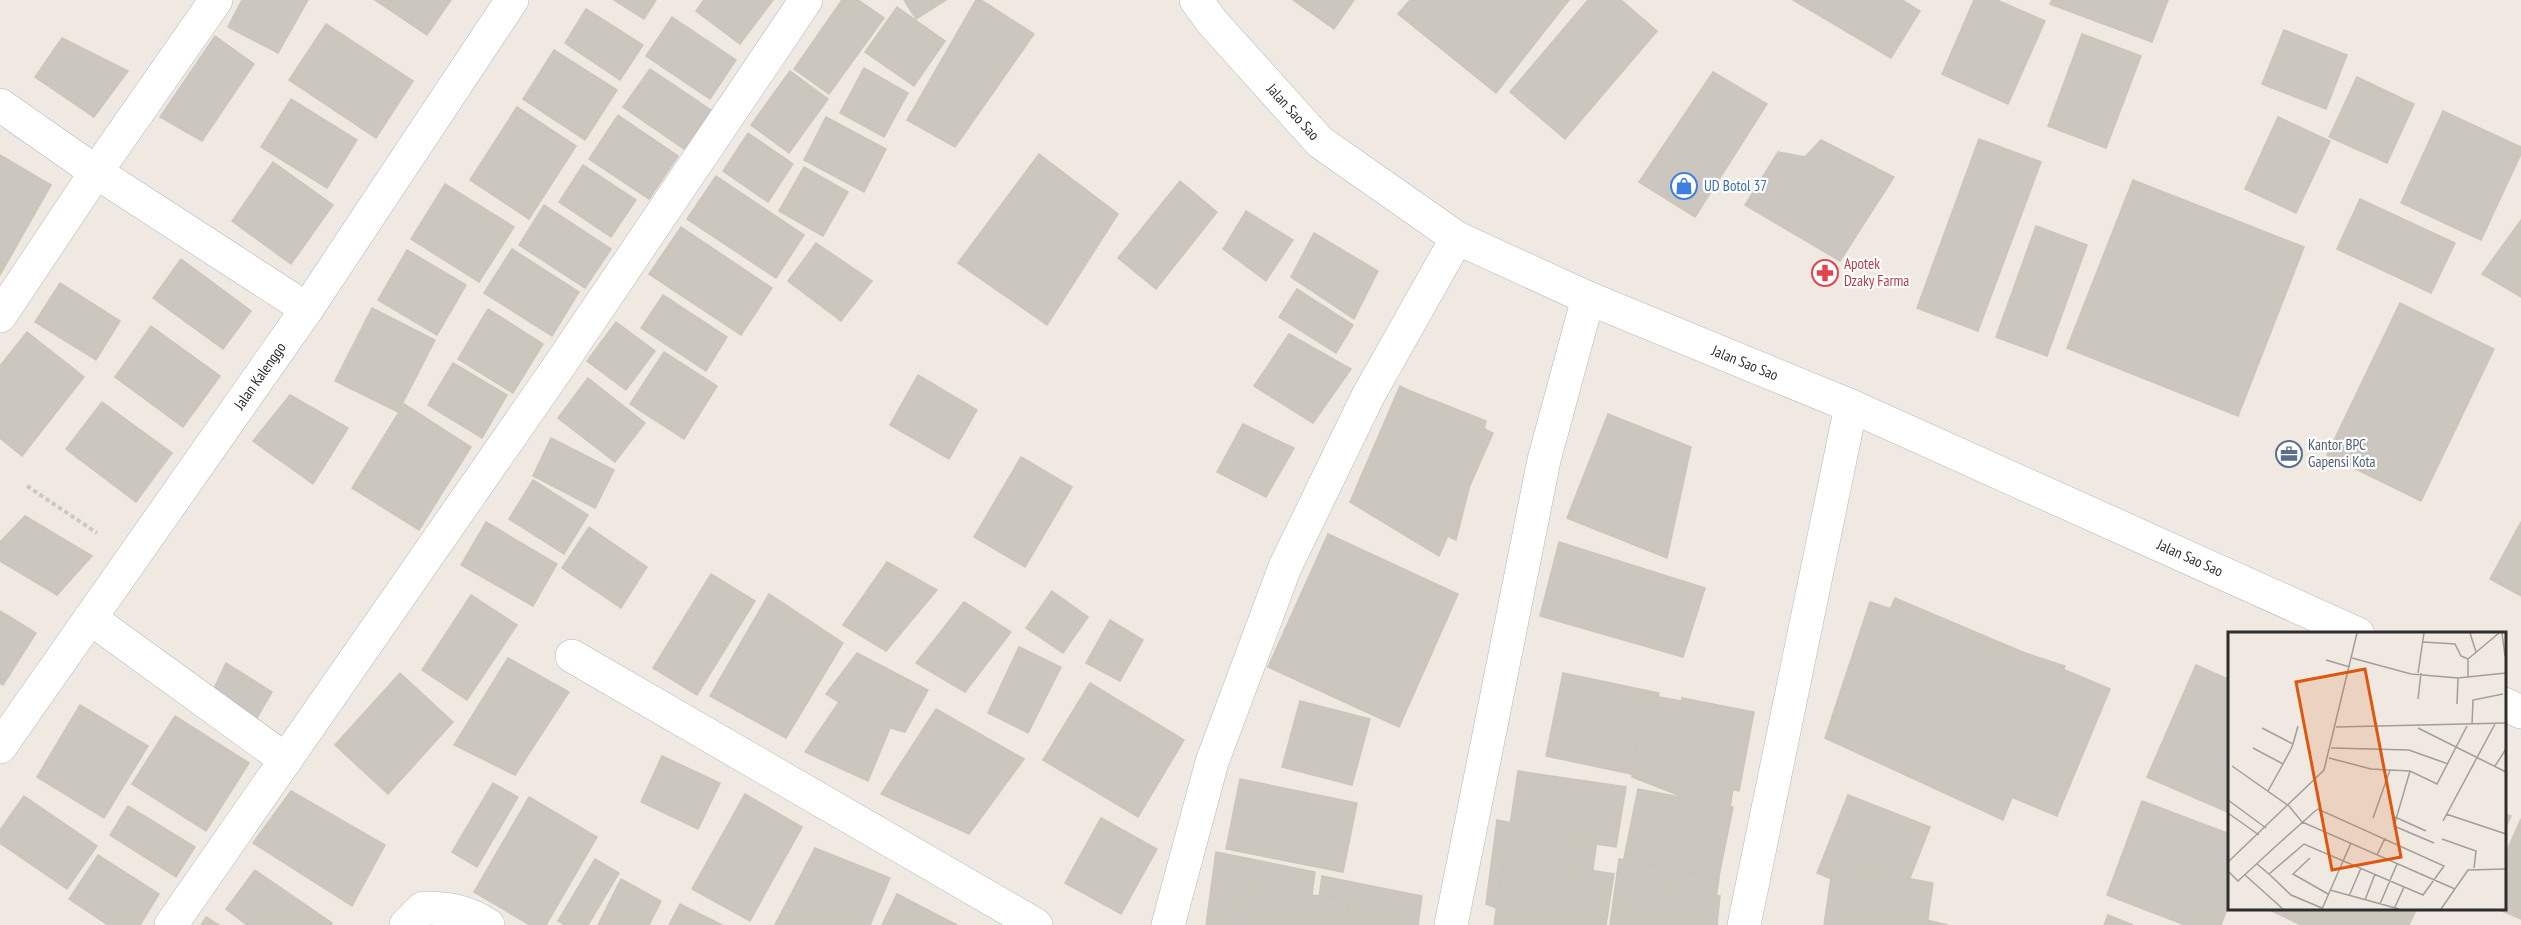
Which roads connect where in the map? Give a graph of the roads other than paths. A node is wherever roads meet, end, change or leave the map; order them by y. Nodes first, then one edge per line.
1 (216, 0) edge
2 (512, 0) edge
3 (806, 0) edge
4 (1196, 0) edge
5 (0, 105) edge
6 (96, 172) junction
7 (1457, 238) junction
8 (1588, 298) junction
9 (307, 309) junction
10 (0, 316) edge
11 (1851, 406) junction
12 (90, 618) junction
13 (2354, 632) edge
14 (572, 656) dead end
15 (2506, 704) edge
16 (2521, 712) edge
17 (0, 747) edge
18 (286, 760) junction
19 (171, 925) edge
20 (406, 925) edge
21 (488, 925) edge
22 (1036, 925) edge
23 (1168, 925) edge
24 (1451, 925) edge
25 (1744, 925) edge

1 - 6 street
2 - 9 street, Jalan Kalenggo
3 - 18 street
4 - 7 street, Jalan Sao Sao
5 - 6 street
6 - 9 street
6 - 10 street
7 - 8 street, Jalan Sao Sao
7 - 23 street
8 - 11 street, Jalan Sao Sao
8 - 24 street
9 - 12 street, Jalan Kalenggo
11 - 13 street, Jalan Sao Sao
11 - 25 street
12 - 17 street, Jalan Kalenggo
12 - 18 street
14 - 22 street
15 - 16 street
18 - 19 street
20 - 21 street

